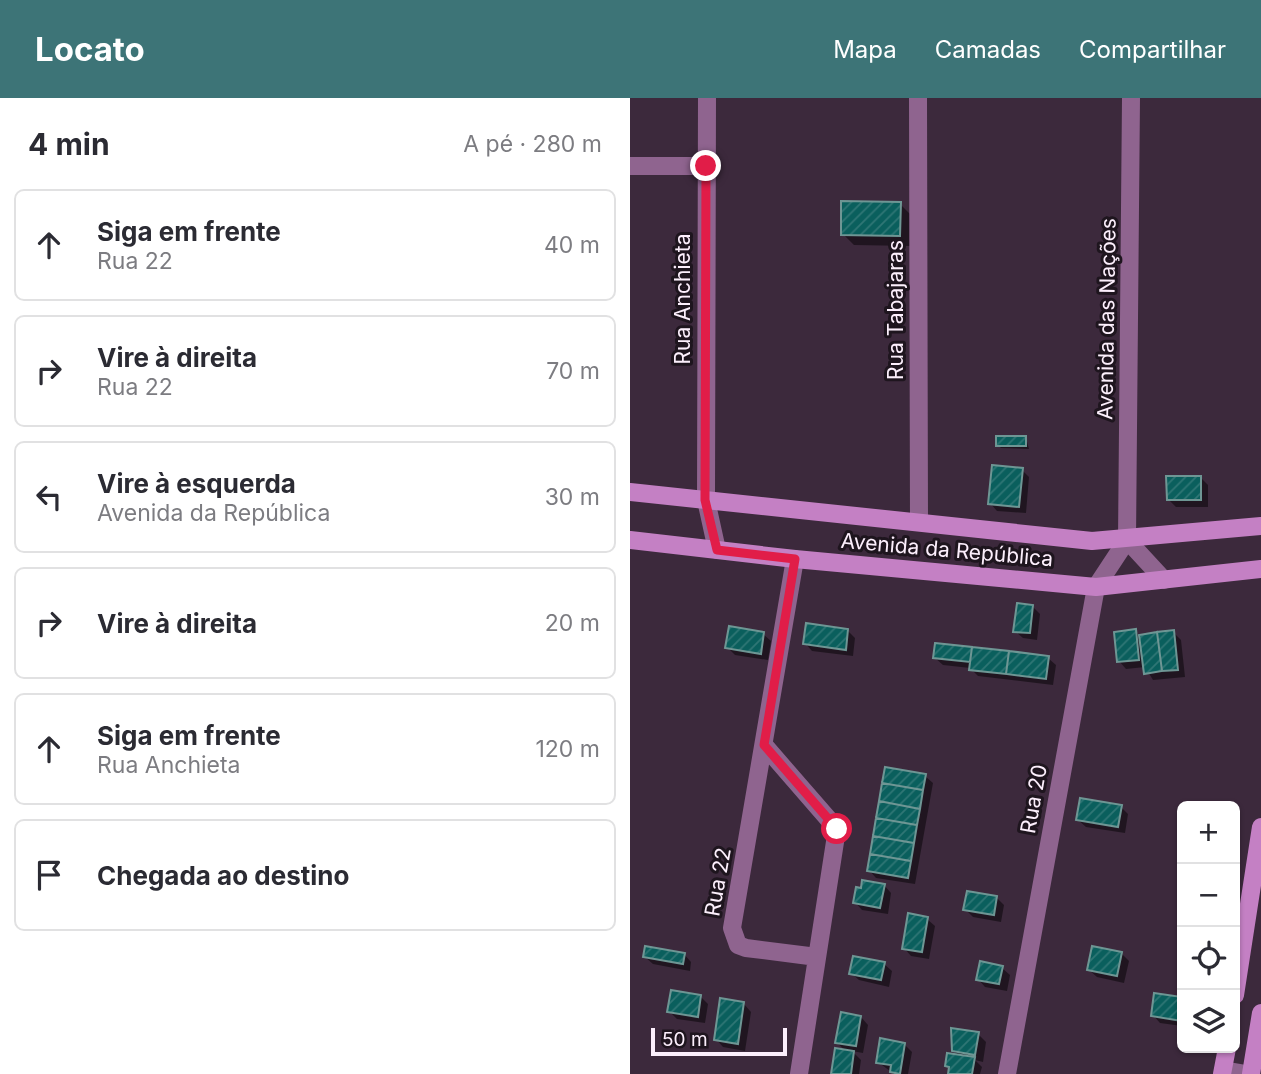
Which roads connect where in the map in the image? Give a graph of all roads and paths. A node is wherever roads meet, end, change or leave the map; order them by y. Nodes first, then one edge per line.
1 (707, 98) edge
2 (918, 98) edge
3 (1131, 98) edge
4 (630, 166) edge
5 (706, 166) junction
6 (630, 492) edge
7 (705, 500) junction
8 (919, 522) junction
9 (1261, 526) edge
10 (630, 540) edge
11 (1128, 540) junction
12 (717, 550) junction
13 (795, 559) junction
14 (1261, 569) edge
15 (1164, 580) junction
16 (1096, 587) junction
17 (764, 745) junction
18 (1261, 827) edge
19 (817, 957) junction
20 (1236, 990) edge
21 (1261, 1013) edge
22 (1226, 1053) edge
23 (1223, 1072) edge
24 (799, 1074) edge
25 (1007, 1074) edge
26 (1249, 1074) edge

1 - 5 street, Rua Anchieta
2 - 8 street, Rua Tabajaras
3 - 11 street, Avenida das Nações
4 - 5 street
5 - 7 street, Rua Anchieta
6 - 7 street, Avenida da República
7 - 8 street, Avenida da República
7 - 12 street, Rua Anchieta
8 - 11 street, Avenida da República
9 - 11 street, Avenida da República
10 - 12 street, Avenida da República
11 - 15 street
11 - 16 street, Rua 20
12 - 13 street, Avenida da República
13 - 16 street, Avenida da República
13 - 17 street, Rua 22
14 - 15 street, Avenida da República
15 - 16 street, Avenida da República
16 - 25 street, Rua 20
17 - 19 street
17 - 19 street, Rua 22
18 - 20 street
19 - 24 street
21 - 26 street
22 - 23 street
23 - 26 street

